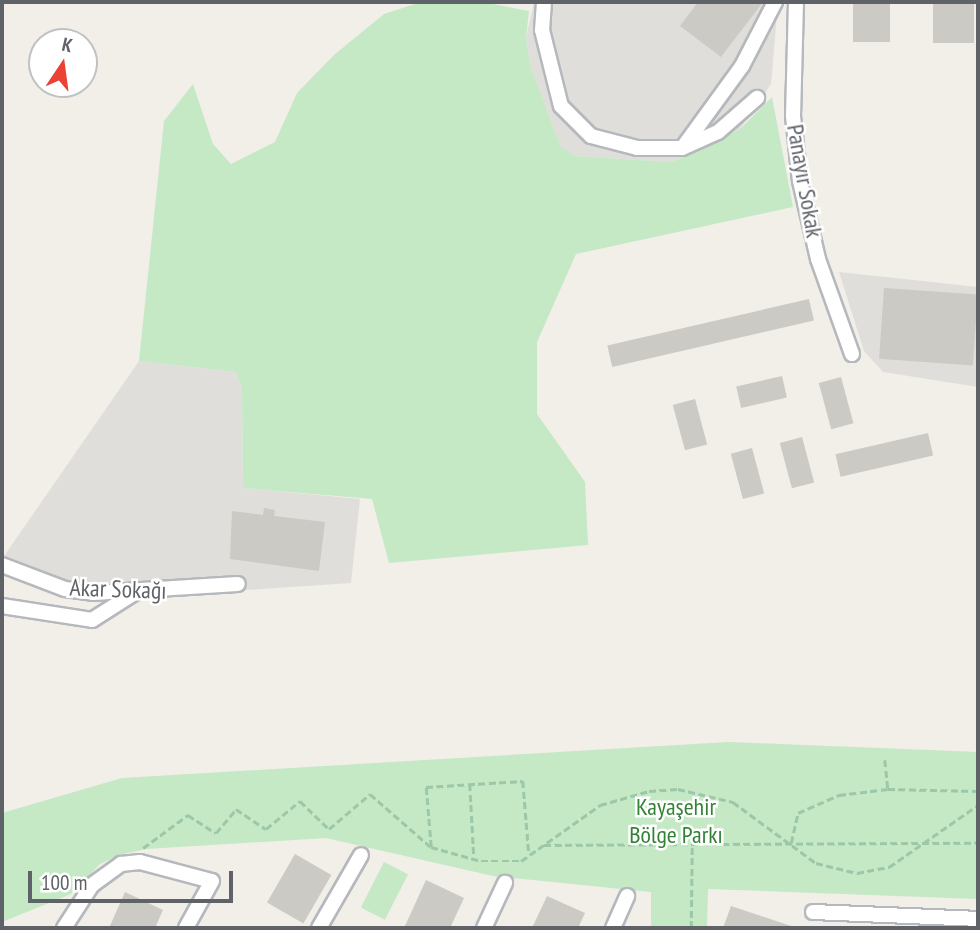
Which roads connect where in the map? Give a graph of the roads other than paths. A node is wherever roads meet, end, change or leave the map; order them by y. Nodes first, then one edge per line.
1 (544, 2) edge
2 (775, 2) edge
3 (796, 2) edge
4 (757, 98) dead end
5 (682, 148) junction
6 (852, 354) dead end
7 (2, 565) edge
8 (238, 584) dead end
9 (136, 592) junction
10 (2, 606) edge
11 (361, 855) dead end
12 (505, 884) dead end
13 (627, 896) dead end
14 (813, 912) dead end
15 (978, 919) edge
16 (914, 922) edge
17 (64, 928) edge
18 (186, 928) edge
19 (319, 928) edge
20 (484, 928) edge
21 (612, 928) edge

1 - 5 street
2 - 5 street
3 - 6 street, Panayır Sokak
4 - 5 street
7 - 9 street, Akar Sokağı
8 - 9 street, Akar Sokağı
9 - 10 street
11 - 19 street
12 - 20 street
13 - 21 street
14 - 16 street
15 - 16 street
17 - 18 street

